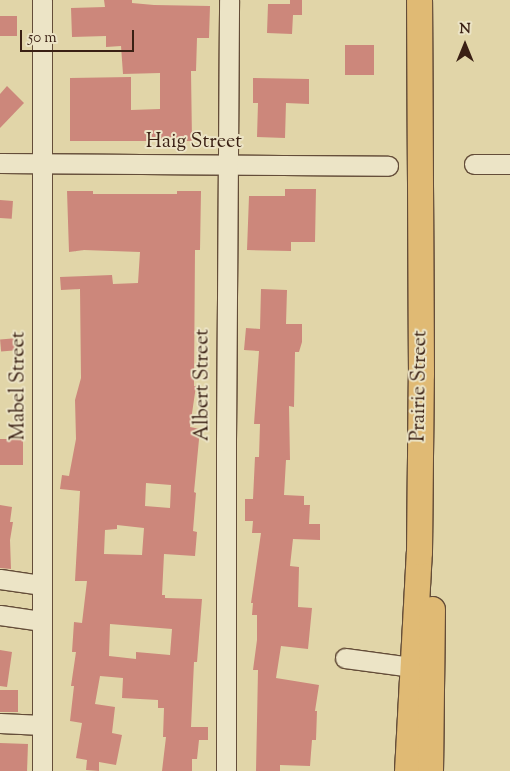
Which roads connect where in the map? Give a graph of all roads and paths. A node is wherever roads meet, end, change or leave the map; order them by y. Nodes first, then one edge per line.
1 (42, 0) edge
2 (228, 0) edge
3 (419, 0) edge
4 (434, 0) edge
5 (0, 163) edge
6 (41, 164) junction
7 (228, 164) junction
8 (474, 164) dead end
9 (510, 164) edge
10 (388, 166) dead end
11 (0, 572) edge
12 (0, 579) edge
13 (42, 581) junction
14 (0, 615) edge
15 (42, 620) junction
16 (345, 658) dead end
17 (412, 667) junction
18 (0, 723) edge
19 (42, 725) junction
20 (42, 771) edge
21 (226, 771) edge
22 (407, 771) edge
23 (430, 771) edge

1 - 6 street, Mabel Street
2 - 7 street, Albert Street
3 - 17 main road, Prairie Street
4 - 23 main road, Prairie Street
5 - 6 street, Haig Street
6 - 7 street, Haig Street
6 - 13 street, Mabel Street
7 - 10 street, Haig Street
7 - 21 street, Albert Street
8 - 9 street
11 - 13 street
12 - 13 street
13 - 15 street, Mabel Street
14 - 15 street
15 - 19 street, Mabel Street
16 - 17 street
17 - 22 main road, Prairie Street
18 - 19 street
19 - 20 street, Mabel Street

